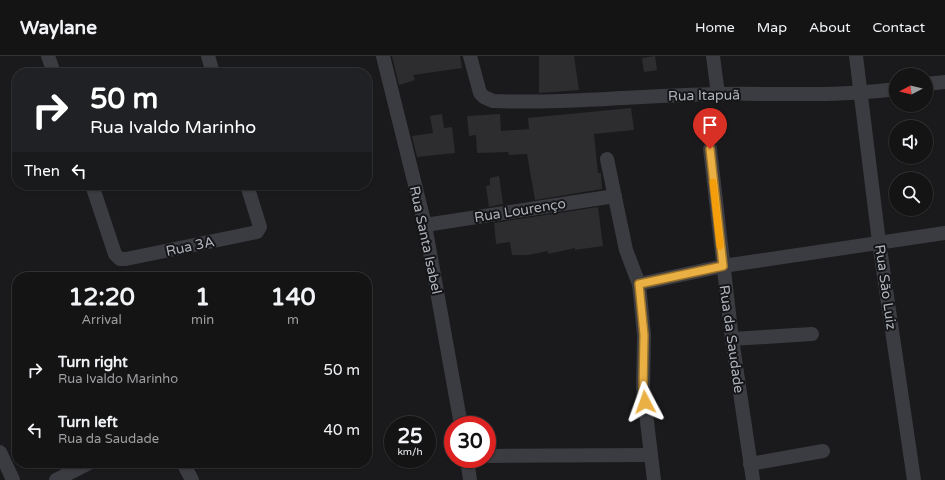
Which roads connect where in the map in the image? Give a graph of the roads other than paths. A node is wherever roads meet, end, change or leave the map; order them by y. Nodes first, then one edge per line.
1 (48, 56) edge
2 (208, 56) edge
3 (382, 56) edge
4 (470, 56) edge
5 (713, 56) edge
6 (856, 56) edge
7 (52, 68) edge
8 (212, 68) edge
9 (945, 82) edge
10 (933, 83) edge
11 (889, 90) edge
12 (718, 94) junction
13 (861, 94) junction
14 (710, 149) dead end
15 (607, 159) dead end
16 (94, 190) edge
17 (248, 190) edge
18 (615, 196) junction
19 (425, 225) junction
20 (945, 233) edge
21 (879, 242) junction
22 (723, 266) junction
23 (639, 284) junction
24 (812, 334) dead end
25 (732, 339) junction
26 (459, 416) edge
27 (0, 452) edge
28 (823, 452) dead end
29 (651, 455) junction
30 (496, 456) edge
31 (750, 464) junction
32 (79, 468) edge
33 (186, 468) edge
34 (468, 468) edge
35 (13, 480) edge
36 (56, 480) edge
37 (192, 480) edge
38 (470, 480) edge
39 (654, 480) edge
40 (753, 480) edge
41 (914, 480) edge

1 - 7 street
2 - 8 street
3 - 19 street, Rua Santa Isabel
4 - 12 street, Rua Itapuã
5 - 12 street
6 - 13 street, Rua São Luiz
9 - 10 street
11 - 13 street, Rua Itapuã
12 - 13 street, Rua Itapuã
13 - 21 street, Rua São Luiz
14 - 22 street, Rua da Saudade
15 - 18 street
16 - 17 street, Rua 3A
18 - 19 street, Rua Lourenço
18 - 23 street
19 - 26 street, Rua Santa Isabel
20 - 21 street
21 - 22 street
21 - 41 street, Rua São Luiz
22 - 23 street
22 - 25 street, Rua da Saudade
23 - 29 street
24 - 25 street
25 - 31 street, Rua da Saudade
27 - 35 street
28 - 31 street
29 - 30 street
29 - 39 street
31 - 40 street, Rua da Saudade
32 - 36 street
33 - 37 street
34 - 38 street

